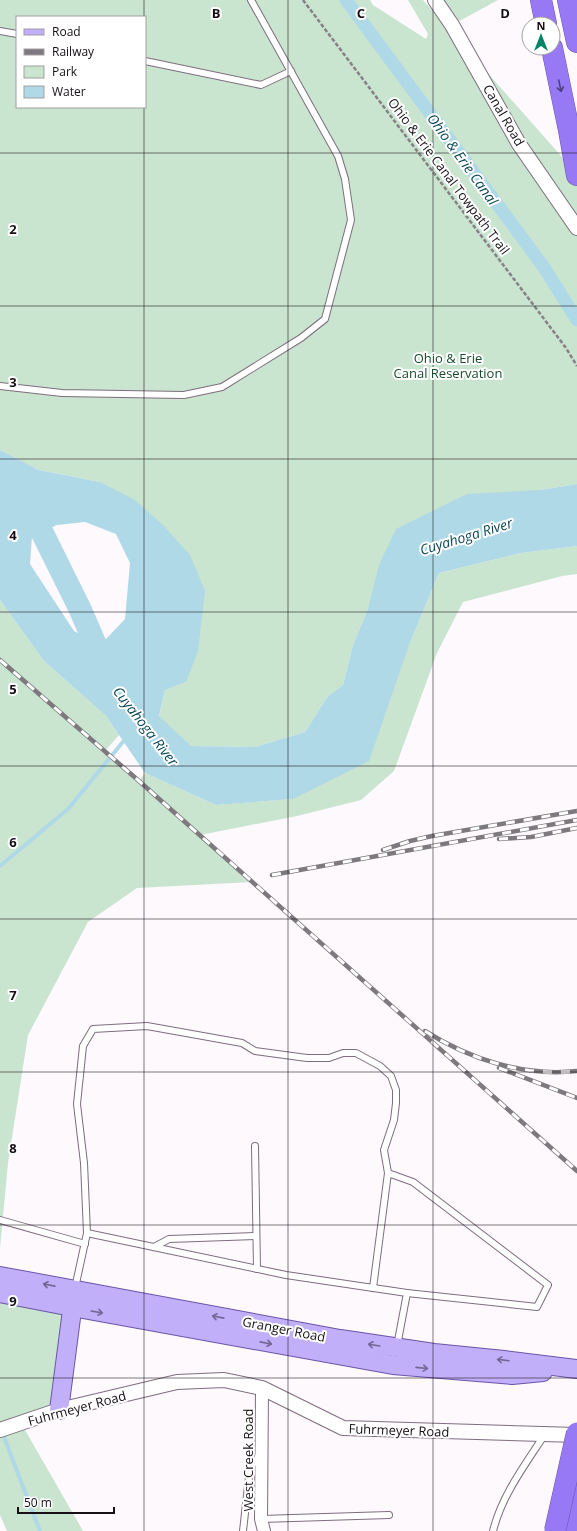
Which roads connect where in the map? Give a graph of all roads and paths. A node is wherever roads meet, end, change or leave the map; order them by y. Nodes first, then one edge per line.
1 (251, 0) edge
2 (303, 0) edge
3 (435, 0) edge
4 (541, 0) edge
5 (568, 0) edge
6 (544, 16) edge
7 (0, 30) edge
8 (16, 34) edge
9 (577, 42) edge
10 (554, 56) edge
11 (146, 61) edge
12 (291, 71) junction
13 (577, 176) edge
14 (577, 228) edge
15 (577, 366) edge
16 (0, 386) edge
17 (255, 1146) dead end
18 (388, 1173) junction
19 (0, 1220) edge
20 (87, 1233) junction
21 (256, 1236) junction
22 (85, 1244) junction
23 (154, 1247) junction
24 (257, 1269) junction
25 (0, 1276) edge
26 (373, 1288) junction
27 (75, 1290) junction
28 (2, 1293) edge
29 (407, 1293) junction
30 (72, 1308) junction
31 (396, 1348) junction
32 (393, 1365) junction
33 (573, 1369) edge
34 (262, 1388) junction
35 (59, 1410) junction
36 (0, 1430) edge
37 (545, 1434) junction
38 (577, 1434) edge
39 (262, 1450) junction
40 (577, 1478) edge
41 (390, 1515) dead end
42 (261, 1519) junction
43 (243, 1531) edge
44 (264, 1531) edge
45 (493, 1531) edge
46 (555, 1531) edge
47 (568, 1531) edge

1 - 12 lane
2 - 15 path, Ohio & Erie Canal Towpath Trail
3 - 14 street, Canal Road
4 - 6 highway
5 - 9 highway
7 - 8 lane
10 -> 13 highway
11 - 12 lane
12 - 16 lane
17 - 21 lane
18 - 20 lane
18 - 26 lane
18 - 29 lane
19 - 22 lane
20 - 22 lane
20 - 23 lane
21 - 23 lane
21 - 24 lane
22 - 27 lane
23 - 24 lane
24 - 26 lane
27 -> 25 main road, Granger Road
26 - 29 lane
27 - 30 main road
31 -> 27 main road, Granger Road
28 - 30 main road, Granger Road
29 - 31 lane
30 -> 32 main road, Granger Road
30 - 35 main road
31 - 32 main road
33 -> 31 main road, Granger Road
32 -> 33 main road, Granger Road
34 - 35 street, Fuhrmeyer Road
34 - 37 street, Fuhrmeyer Road
34 - 39 street, West Creek Road
35 - 36 street, Fuhrmeyer Road
37 - 38 street, Fuhrmeyer Road
37 - 45 lane
38 - 46 highway, bridge
39 - 42 street, West Creek Road
39 - 43 lane
40 - 47 highway
41 - 42 lane
42 - 44 street, West Creek Road

